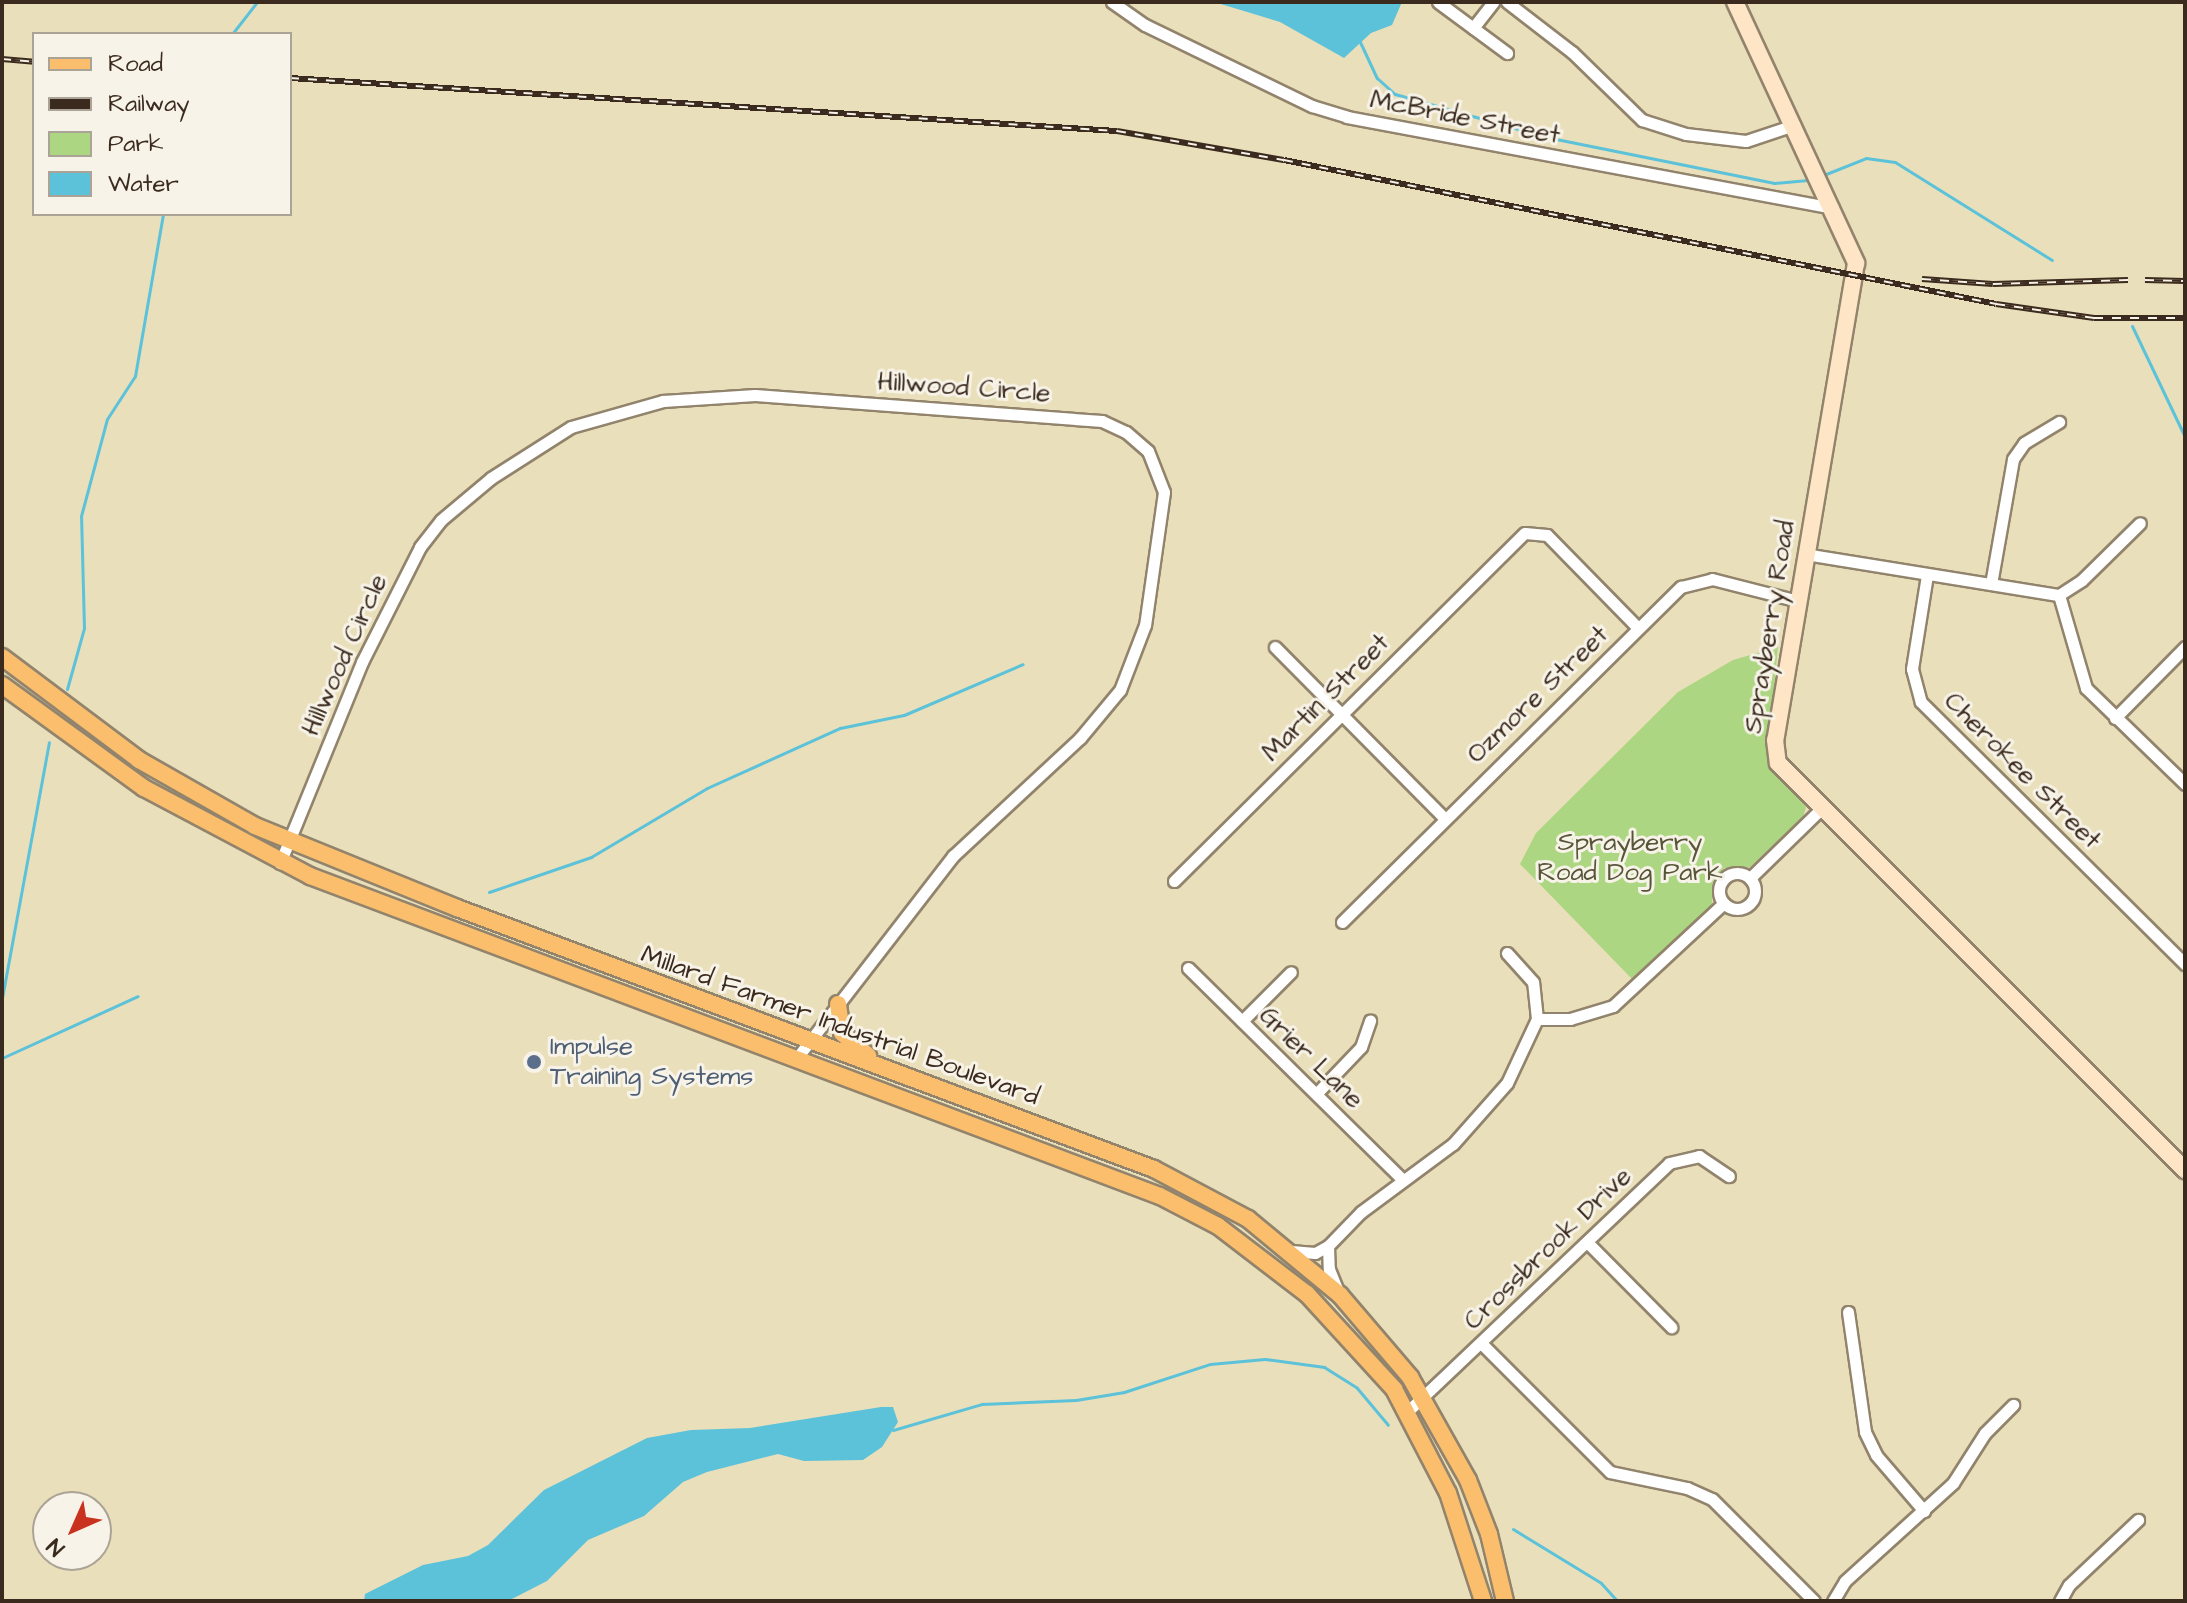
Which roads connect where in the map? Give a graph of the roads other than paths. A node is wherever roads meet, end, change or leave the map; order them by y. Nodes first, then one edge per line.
1 (1112, 2) edge
2 (1438, 2) edge
3 (1493, 2) edge
4 (1507, 2) edge
5 (1735, 2) edge
6 (1473, 28) junction
7 (1507, 53) dead end
8 (1794, 125) junction
9 (1833, 208) junction
10 (2059, 422) dead end
11 (2140, 523) dead end
12 (1805, 554) junction
13 (1927, 575) junction
14 (1991, 584) junction
15 (2059, 595) junction
16 (1798, 601) junction
17 (1638, 628) junction
18 (1275, 647) dead end
19 (2185, 647) edge
20 (2, 657) edge
21 (2, 685) edge
22 (1342, 713) junction
23 (2115, 718) junction
24 (2185, 784) edge
25 (1820, 810) junction
26 (1444, 818) junction
27 (289, 841) junction
28 (280, 863) junction
29 (1750, 878) junction
30 (1174, 881) dead end
31 (1724, 903) junction
32 (1342, 922) dead end
33 (1507, 953) dead end
34 (2185, 964) edge
35 (1188, 968) dead end
36 (1291, 972) dead end
37 (838, 1004) junction
38 (1537, 1019) junction
39 (1242, 1021) junction
40 (1370, 1021) dead end
41 (809, 1041) junction
42 (796, 1059) junction
43 (897, 1073) junction
44 (1317, 1093) junction
45 (2185, 1170) edge
46 (1729, 1176) dead end
47 (1403, 1180) junction
48 (1587, 1242) junction
49 (1328, 1246) junction
50 (1291, 1251) junction
51 (1340, 1295) junction
52 (1848, 1312) dead end
53 (1671, 1327) dead end
54 (1482, 1344) junction
55 (1425, 1399) junction
56 (2013, 1405) dead end
57 (1408, 1411) junction
58 (1924, 1511) junction
59 (2138, 1520) dead end
60 (1483, 1601) edge
61 (1505, 1601) edge
62 (1814, 1601) edge
63 (1833, 1601) edge
64 (2060, 1601) edge

1 - 9 street, McBride Street
2 - 6 street
3 - 6 street
4 - 8 street
5 - 8 street, Sprayberry Road
6 - 7 street
8 - 9 street, Sprayberry Road
9 - 12 street, Sprayberry Road
10 - 14 street
11 - 15 street
12 - 13 street
12 - 16 street, Sprayberry Road
13 - 14 street
13 - 34 street, Cherokee Street
14 - 15 street
15 - 23 street
16 - 17 street, Ozmore Street
16 - 25 street, Sprayberry Road
17 - 22 street, Martin Street
17 - 26 street, Ozmore Street
18 - 22 street
19 - 23 street
20 - 27 main road, Millard Farmer Industrial Boulevard
21 - 28 main road, Millard Farmer Industrial Boulevard
22 - 26 street
22 - 30 street, Martin Street
23 - 24 street
25 - 29 street
25 - 45 street, Sprayberry Road
26 - 32 street, Ozmore Street
27 - 28 street, Hillwood Circle
27 - 37 street, Hillwood Circle
27 - 41 main road, Millard Farmer Industrial Boulevard
28 - 42 main road, Millard Farmer Industrial Boulevard
29 - 31 street
29 - 31 street
31 - 38 street
33 - 38 street
35 - 39 street, Grier Lane
36 - 39 street
37 - 41 street, Hillwood Circle
37 - 43 main road
38 - 47 street
39 - 44 street, Grier Lane
40 - 44 street
41 - 42 street, Hillwood Circle
41 - 43 main road, Millard Farmer Industrial Boulevard
42 - 57 main road, Millard Farmer Industrial Boulevard
43 - 50 main road, Millard Farmer Industrial Boulevard
44 - 47 street, Grier Lane
46 - 48 street, Crossbrook Drive
47 - 49 street
48 - 53 street
48 - 54 street, Crossbrook Drive
49 - 50 street
49 - 51 street
50 - 51 main road, Millard Farmer Industrial Boulevard
51 - 55 main road, Millard Farmer Industrial Boulevard
52 - 58 street
54 - 55 street, Crossbrook Drive
54 - 62 street
55 - 57 street, Crossbrook Drive
55 - 61 main road, Millard Farmer Industrial Boulevard
56 - 58 street
57 - 60 main road, Millard Farmer Industrial Boulevard
58 - 63 street
59 - 64 street

